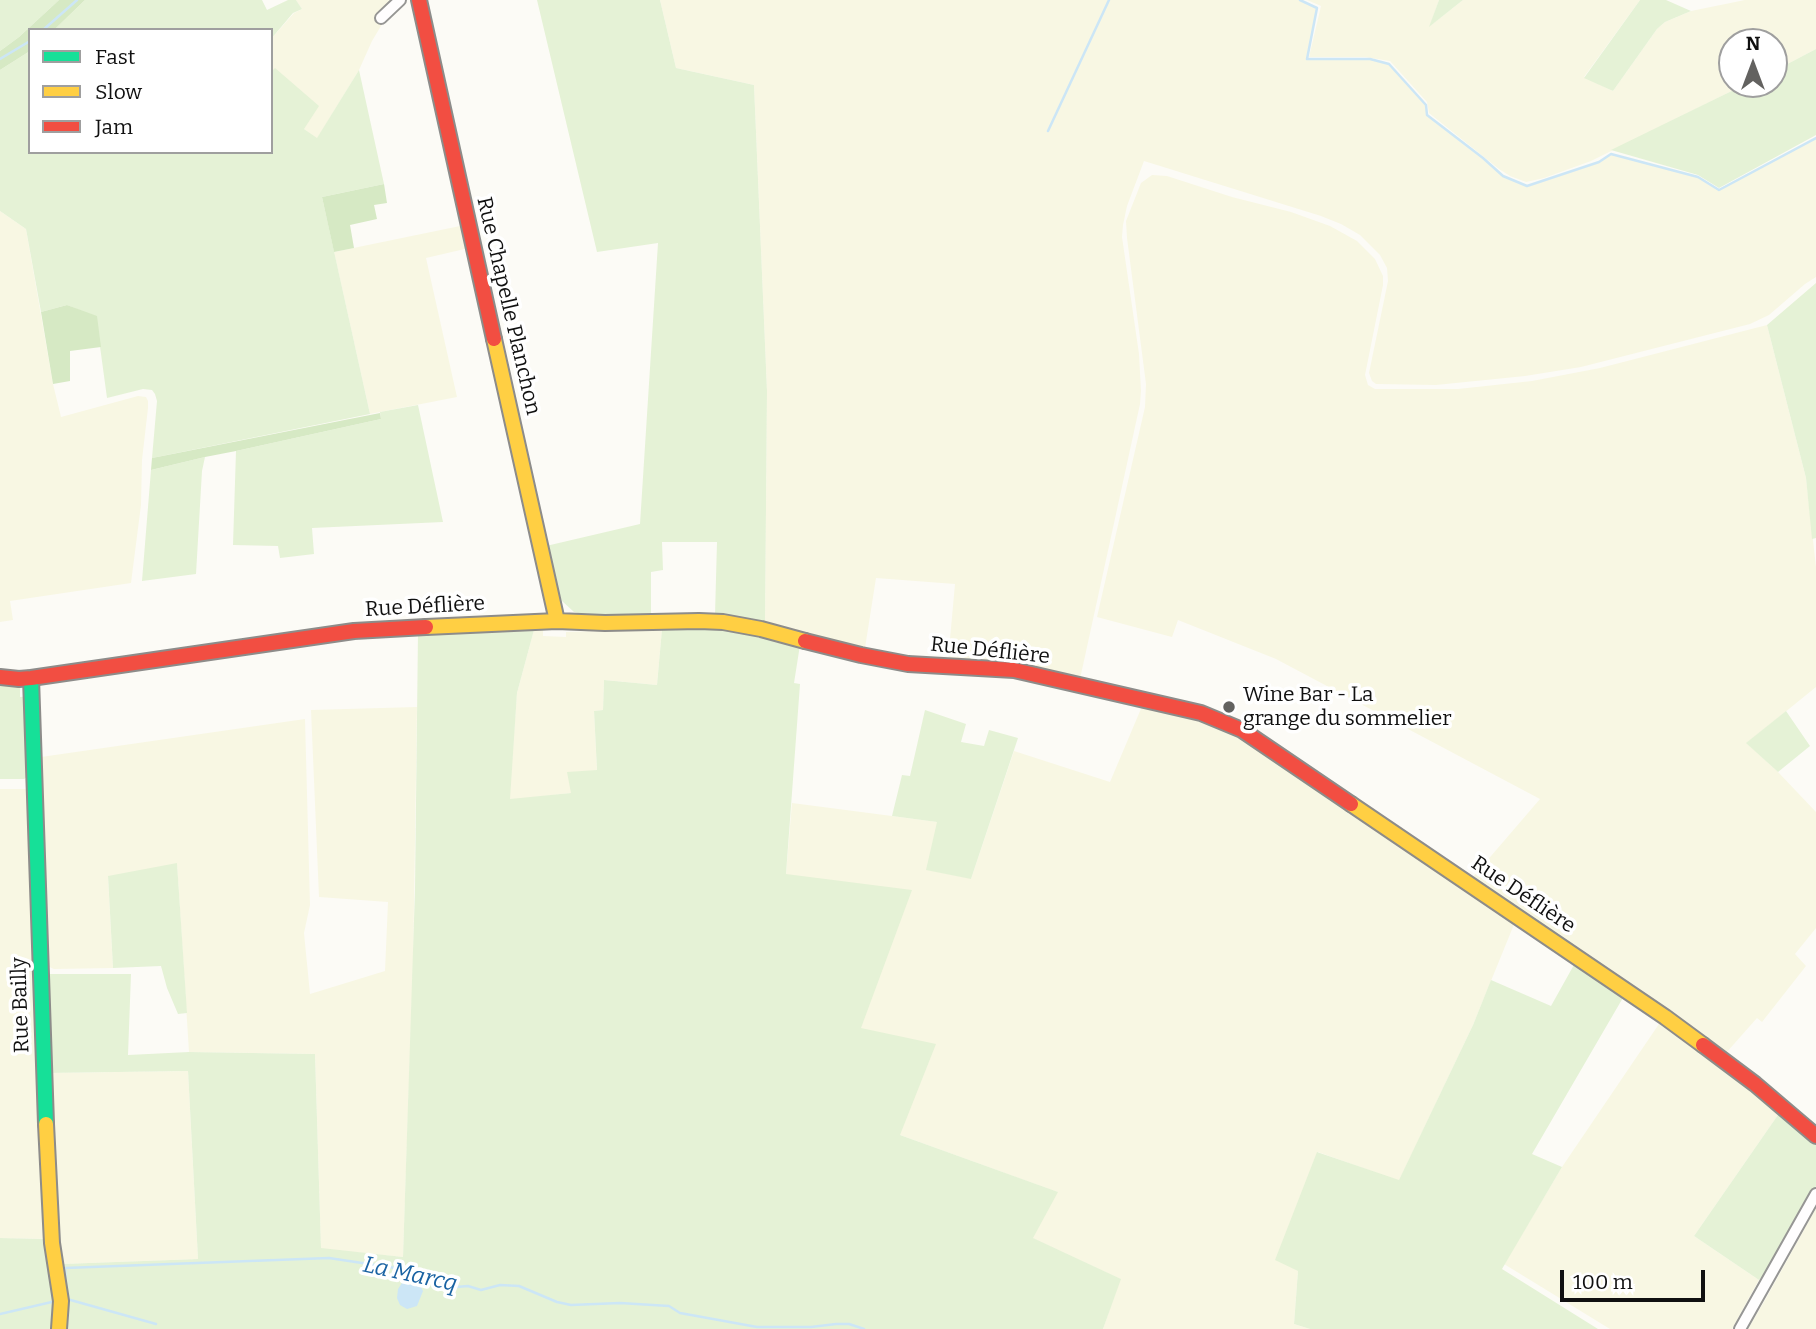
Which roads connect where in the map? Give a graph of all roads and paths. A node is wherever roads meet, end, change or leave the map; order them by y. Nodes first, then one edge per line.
1 (400, 0) edge
2 (419, 0) edge
3 (381, 18) dead end
4 (557, 621) junction
5 (0, 677) edge
6 (31, 678) junction
7 (1816, 1136) edge
8 (1816, 1194) edge
9 (58, 1329) edge
10 (1740, 1329) edge

1 - 3 street
2 - 4 street, Rue Chapelle Planchon
4 - 6 street, Rue Déflière
4 - 7 street, Rue Déflière
5 - 6 street, Rue Déflière
6 - 9 street, Rue Bailly
8 - 10 street

